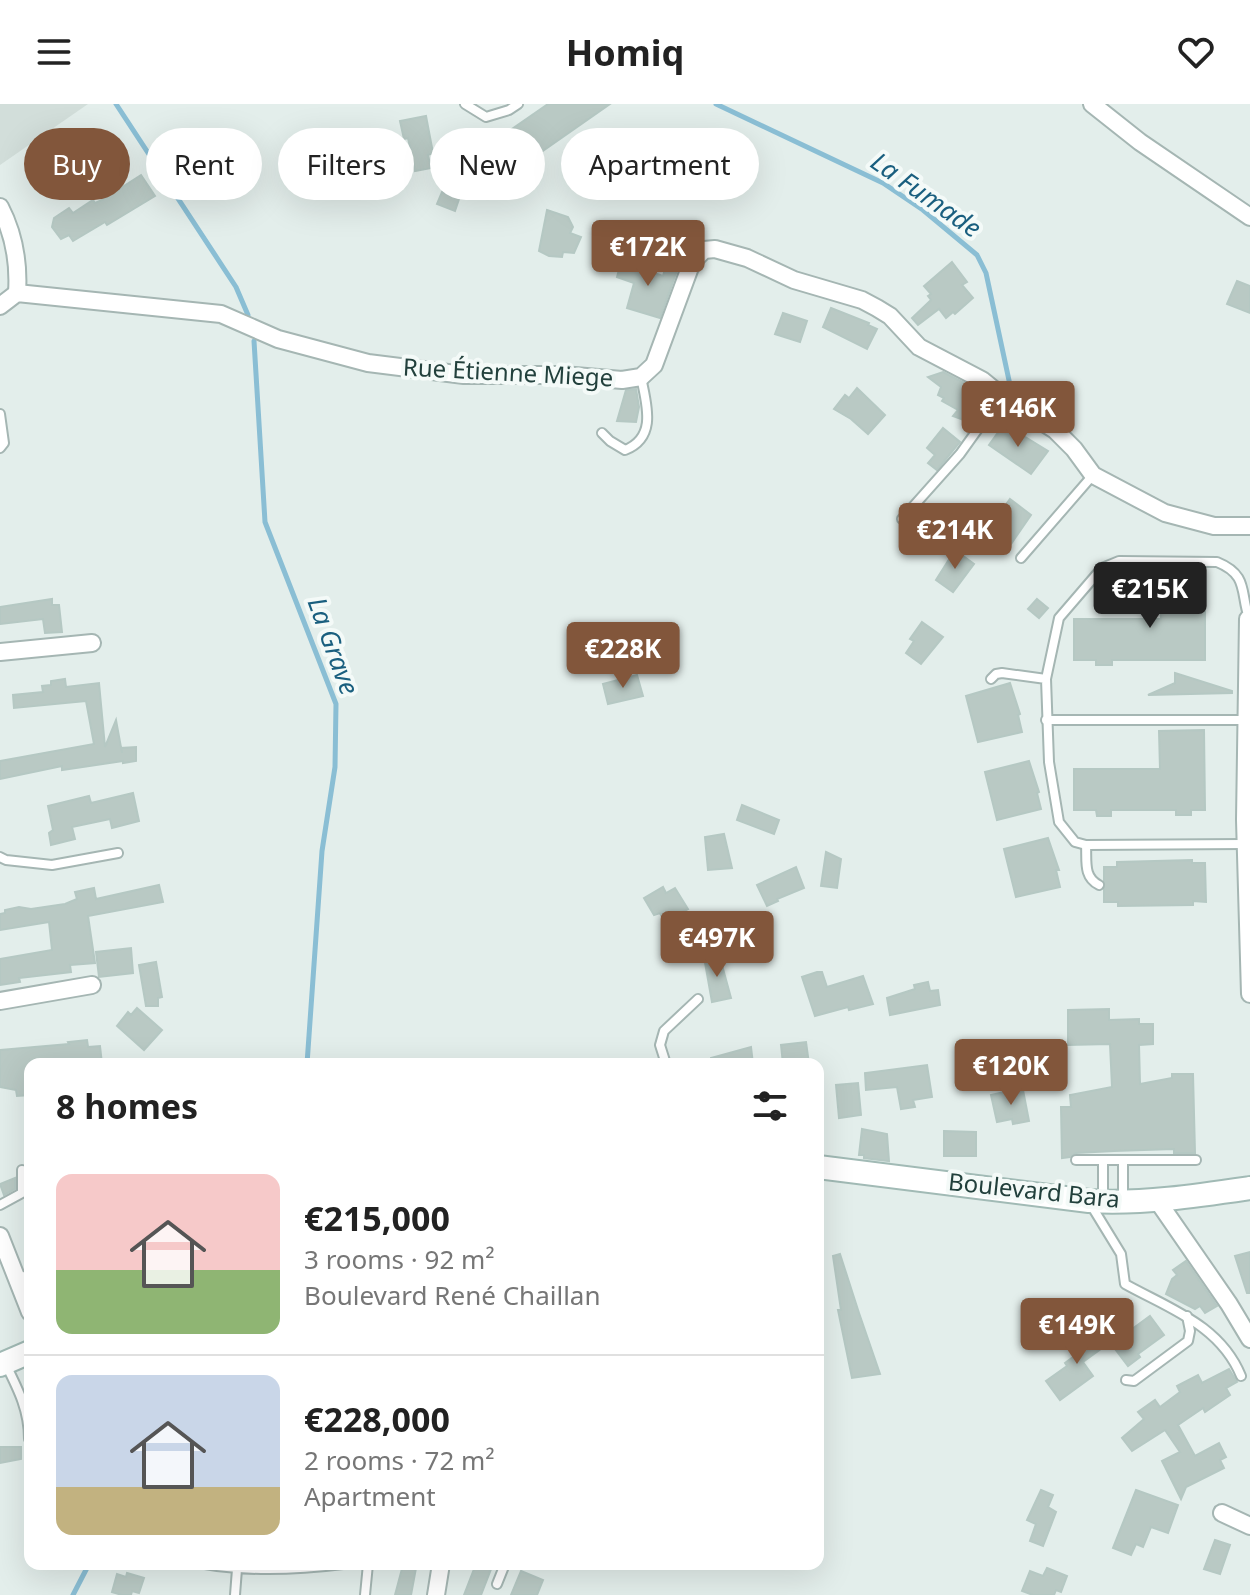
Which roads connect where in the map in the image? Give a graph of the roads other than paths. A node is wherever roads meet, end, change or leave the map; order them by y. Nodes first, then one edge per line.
1 (465, 104) edge
2 (518, 104) edge
3 (1092, 104) edge
4 (0, 207) edge
5 (1250, 217) edge
6 (17, 293) junction
7 (0, 306) edge
8 (641, 377) junction
9 (997, 402) junction
10 (0, 414) edge
11 (602, 433) dead end
12 (0, 448) edge
13 (1093, 475) junction
14 (902, 519) dead end
15 (1250, 526) edge
16 (1021, 558) dead end
17 (1249, 618) edge
18 (92, 643) dead end
19 (0, 652) edge
20 (991, 679) dead end
21 (1046, 679) junction
22 (1046, 720) junction
23 (1247, 720) junction
24 (1248, 760) edge
25 (1248, 820) edge
26 (1246, 844) junction
27 (1086, 845) junction
28 (118, 853) dead end
29 (0, 857) edge
30 (1099, 885) dead end
31 (92, 985) dead end
32 (1250, 994) edge
33 (698, 999) dead end
34 (0, 1001) edge
35 (664, 1058) edge
36 (1076, 1160) dead end
37 (1103, 1160) junction
38 (1123, 1160) junction
39 (1196, 1160) dead end
40 (824, 1168) edge
41 (22, 1170) dead end
42 (1250, 1188) edge
43 (1157, 1200) junction
44 (1105, 1202) junction
45 (0, 1205) edge
46 (0, 1236) edge
47 (24, 1276) edge
48 (1187, 1315) junction
49 (1250, 1339) edge
50 (24, 1355) edge
51 (2, 1364) edge
52 (1241, 1376) dead end
53 (1126, 1380) dead end
54 (24, 1403) edge
55 (1222, 1513) dead end
56 (1250, 1526) edge
57 (237, 1570) edge
58 (367, 1570) edge
59 (440, 1570) edge
60 (503, 1570) edge
61 (497, 1584) dead end
62 (235, 1595) edge
63 (365, 1595) edge
64 (436, 1595) edge

1 - 2 lane
3 - 5 street
4 - 6 street
6 - 7 street
6 - 8 street, Rue Étienne Miege
8 - 9 street, Rue Étienne Miege
8 - 11 lane
9 - 13 street, Rue Étienne Miege
9 - 14 lane
10 - 12 lane
13 - 15 street, Rue Étienne Miege
13 - 16 lane
17 - 21 lane
17 - 23 street
18 - 19 street
20 - 21 lane
21 - 22 lane
22 - 23 lane
22 - 27 lane
23 - 24 street
24 - 25 street
25 - 26 street
26 - 27 lane
26 - 32 street
27 - 30 lane
28 - 29 lane
31 - 34 street
33 - 35 lane
36 - 37 lane
37 - 38 lane
37 - 44 lane
38 - 39 lane
38 - 44 lane
40 - 44 street, Boulevard Bara
41 - 45 lane
42 - 43 street, Boulevard Bara
43 - 44 street, Boulevard Bara
43 - 49 street
44 - 48 lane
46 - 47 street
48 - 52 lane
48 - 53 lane
50 - 51 street
51 - 54 lane
55 - 56 street
57 - 62 lane
58 - 63 lane
59 - 64 street
60 - 61 lane

